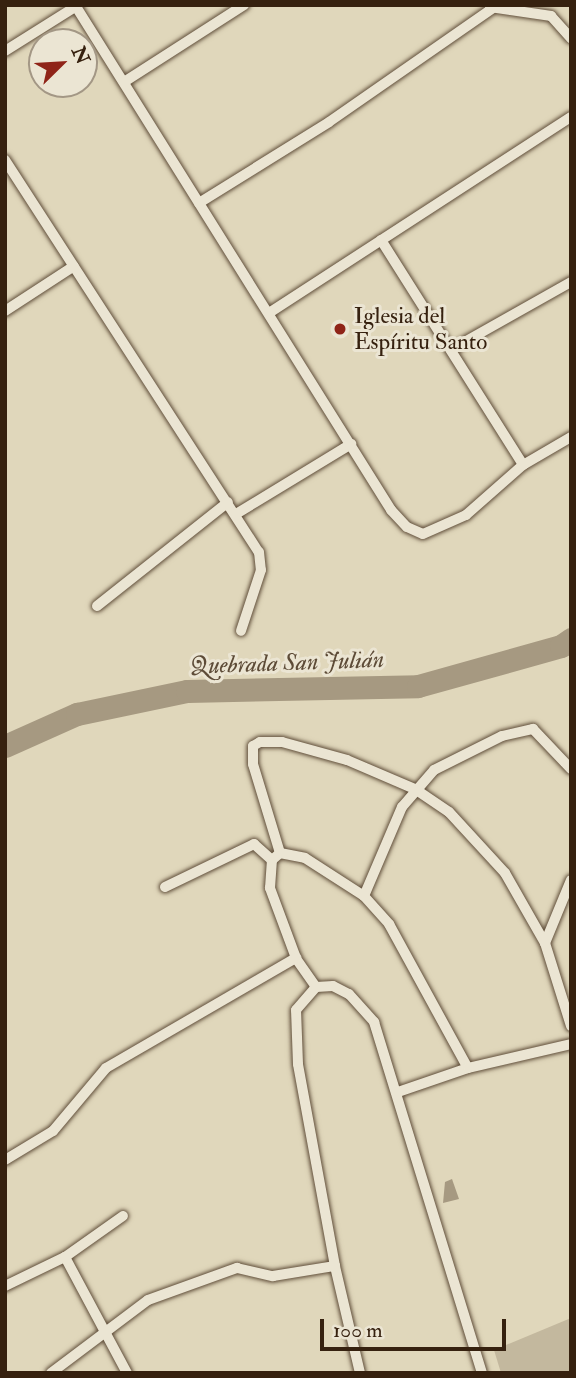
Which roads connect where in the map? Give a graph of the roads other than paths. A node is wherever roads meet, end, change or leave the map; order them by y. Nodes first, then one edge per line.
1 (244, 5) edge
2 (76, 6) edge
3 (490, 7) edge
4 (571, 38) edge
5 (5, 51) edge
6 (124, 82) junction
7 (571, 117) edge
8 (5, 160) edge
9 (200, 203) junction
10 (381, 240) junction
11 (74, 266) junction
12 (571, 282) edge
13 (5, 311) edge
14 (268, 313) junction
15 (452, 349) junction
16 (571, 437) edge
17 (351, 444) junction
18 (523, 465) junction
19 (229, 502) junction
20 (236, 514) junction
21 (97, 606) dead end
22 (241, 631) dead end
23 (571, 769) edge
24 (415, 789) junction
25 (276, 857) junction
26 (571, 880) edge
27 (165, 887) dead end
28 (364, 896) junction
29 (545, 943) junction
30 (296, 958) junction
31 (316, 987) junction
32 (571, 1026) edge
33 (567, 1047) edge
34 (468, 1068) junction
35 (398, 1091) junction
36 (5, 1160) edge
37 (123, 1216) dead end
38 (65, 1257) junction
39 (335, 1266) junction
40 (7, 1281) edge
41 (109, 1332) junction
42 (51, 1373) edge
43 (127, 1373) edge
44 (360, 1373) edge
45 (482, 1373) edge

1 - 6 street
2 - 5 street
2 - 6 street
3 - 4 street
3 - 9 street
6 - 9 street
7 - 10 street
8 - 11 street
9 - 14 street
10 - 14 street
10 - 15 street
11 - 13 street
11 - 19 street
12 - 15 street
14 - 17 street
15 - 18 street
16 - 18 street
17 - 18 street
17 - 20 street
19 - 20 street
19 - 21 street
20 - 22 street
23 - 24 street
24 - 25 street
24 - 28 street
24 - 29 street
25 - 27 street
25 - 28 street
25 - 30 street
26 - 29 street
28 - 34 street
29 - 32 street
30 - 31 street
30 - 36 street
31 - 35 street
31 - 39 street
33 - 34 street
34 - 35 street
35 - 45 street
37 - 38 street
38 - 40 street
38 - 41 street
39 - 41 street
39 - 44 street
41 - 42 street
41 - 43 street

